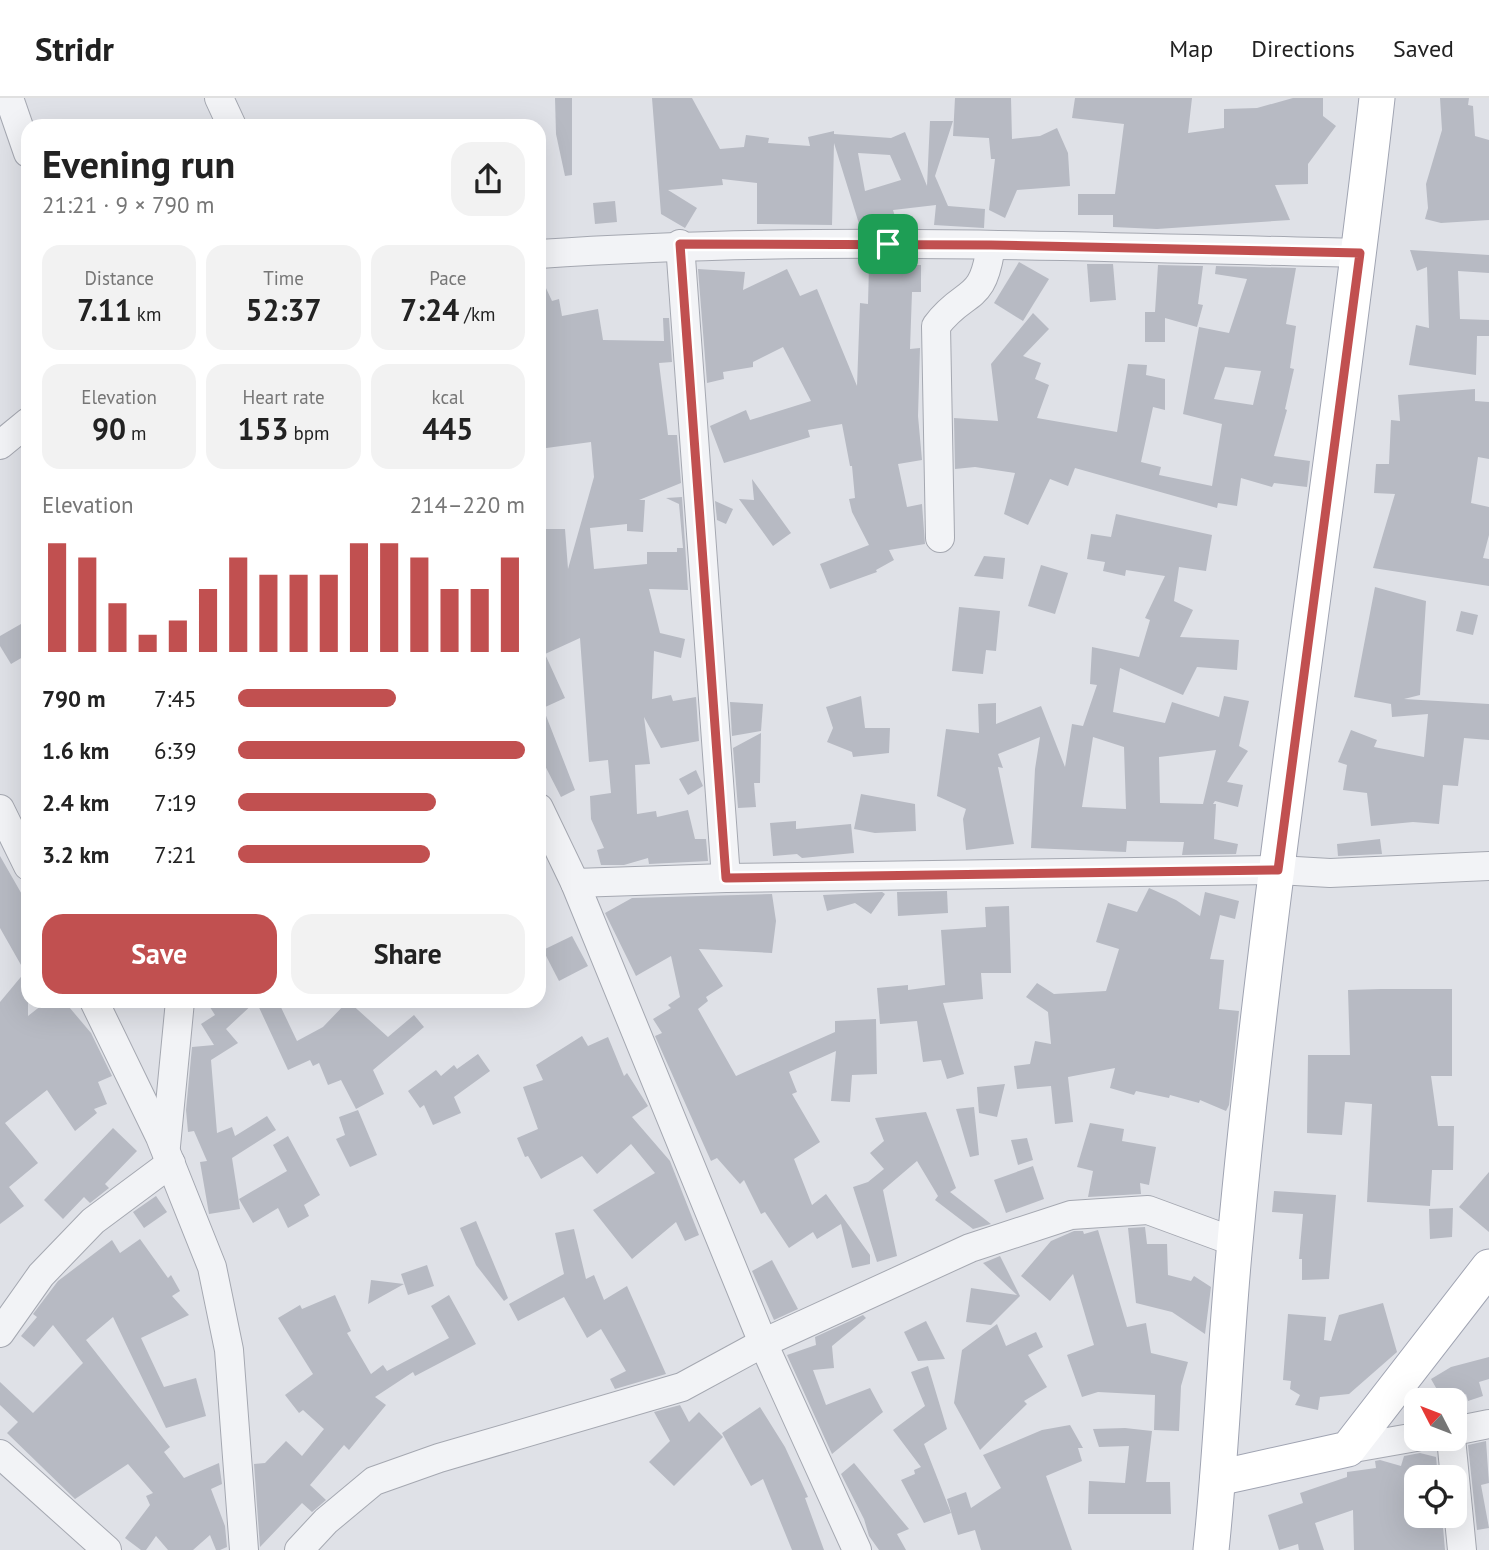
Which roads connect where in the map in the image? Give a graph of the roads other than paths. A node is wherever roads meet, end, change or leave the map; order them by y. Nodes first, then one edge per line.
1 (9, 98) edge
2 (219, 98) edge
3 (1377, 98) edge
4 (229, 119) edge
5 (21, 133) edge
6 (680, 244) junction
7 (991, 245) junction
8 (1360, 253) junction
9 (546, 254) edge
10 (21, 428) edge
11 (0, 446) edge
12 (940, 538) dead end
13 (0, 809) edge
14 (546, 823) edge
15 (21, 852) edge
16 (1489, 866) edge
17 (1278, 870) junction
18 (726, 878) junction
19 (575, 883) junction
20 (97, 1008) edge
21 (179, 1008) edge
22 (168, 1156) junction
23 (1235, 1242) junction
24 (1489, 1267) edge
25 (0, 1333) edge
26 (763, 1343) junction
27 (1489, 1424) edge
28 (1467, 1428) edge
29 (1404, 1439) edge
30 (1348, 1449) junction
31 (1452, 1451) edge
32 (0, 1454) edge
33 (1219, 1478) junction
34 (107, 1550) edge
35 (244, 1550) edge
36 (299, 1550) edge
37 (856, 1550) edge
38 (1212, 1550) edge
39 (1462, 1550) edge

1 - 5 street
2 - 4 street
3 - 8 main road
6 - 7 street
6 - 9 street
6 - 18 street
7 - 8 street
7 - 12 street
8 - 17 main road
10 - 11 street
13 - 15 street
14 - 19 street
16 - 17 street
17 - 18 street
17 - 23 main road
18 - 19 street
19 - 26 street
20 - 22 street
21 - 22 street
22 - 25 street
22 - 35 street
23 - 26 street
23 - 33 main road
24 - 30 main road
26 - 36 street
26 - 37 street
27 - 28 street
29 - 30 street
30 - 33 main road
31 - 39 street
32 - 34 street
33 - 38 main road

